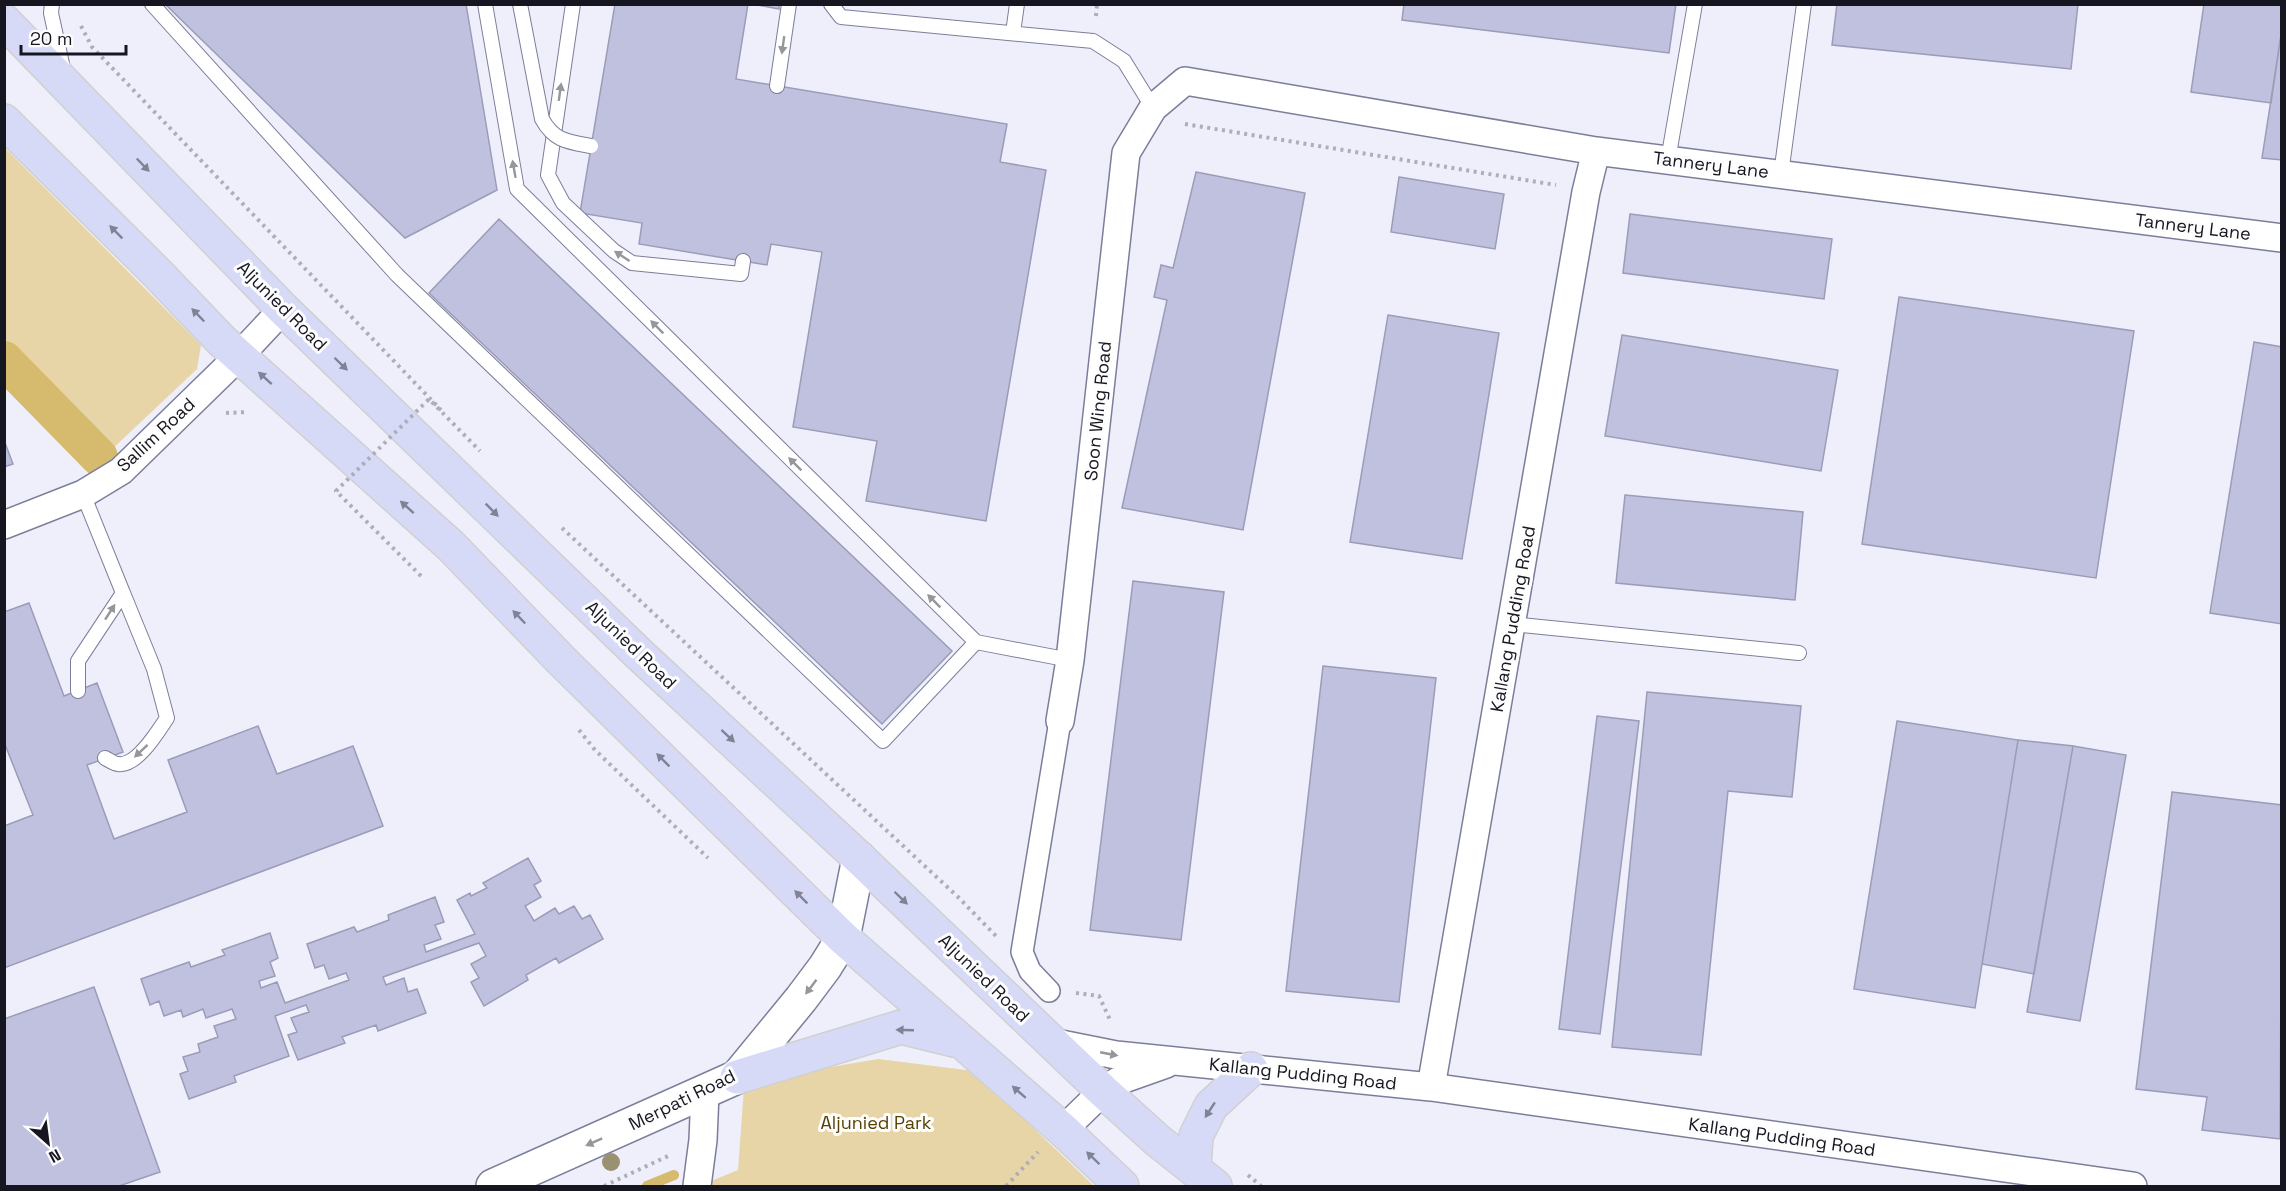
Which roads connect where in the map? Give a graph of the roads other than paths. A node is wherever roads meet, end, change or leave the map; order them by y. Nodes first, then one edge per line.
1 (52, 4) edge
2 (152, 4) edge
3 (485, 4) edge
4 (520, 4) edge
5 (573, 4) edge
6 (789, 4) edge
7 (831, 4) edge
8 (1017, 4) edge
9 (1695, 4) edge
10 (1803, 4) edge
11 (10, 32) edge
12 (1013, 33) junction
13 (66, 83) junction
14 (777, 86) dead end
15 (1150, 113) junction
16 (4, 121) edge
17 (591, 146) dead end
18 (1596, 151) junction
19 (1668, 160) junction
20 (1781, 174) junction
21 (2282, 238) edge
22 (743, 261) dead end
23 (283, 309) junction
24 (240, 355) junction
25 (83, 494) junction
26 (4, 525) edge
27 (123, 593) junction
28 (1512, 624) junction
29 (975, 642) junction
30 (1799, 653) dead end
31 (1070, 660) junction
32 (78, 691) dead end
33 (1060, 721) joint
34 (105, 758) dead end
35 (859, 858) junction
36 (843, 938) junction
37 (1049, 991) dead end
38 (961, 1042) junction
39 (1051, 1042) junction
40 (1175, 1061) junction
41 (1251, 1069) junction
42 (738, 1077) junction
43 (1431, 1087) junction
44 (1102, 1091) junction
45 (705, 1093) junction
46 (1063, 1130) junction
47 (1204, 1177) edge
48 (493, 1186) edge
49 (698, 1186) edge
50 (1122, 1186) edge
51 (2133, 1186) edge

1 - 13 lane, Aljunied Road
2 - 29 lane
29 -> 3 lane
4 - 17 lane, bridge
22 -> 5 lane
6 -> 14 lane
7 - 12 lane
8 - 12 lane
9 - 19 lane
10 - 20 lane
11 - 13 main road, Aljunied Road
12 - 15 lane
13 -> 23 main road, Aljunied Road
15 - 18 street, Tannery Lane
15 - 31 street, Soon Wing Road
24 -> 16 main road
18 - 19 street, Tannery Lane
18 - 28 street, Kallang Pudding Road
19 - 20 street, Tannery Lane
20 - 21 street, Tannery Lane
23 - 24 street, Sallim Road
23 -> 35 main road, Aljunied Road
24 - 25 street, Sallim Road
36 -> 24 main road
25 - 26 street, Sallim Road
25 - 27 lane
32 -> 27 lane
27 -> 34 lane
28 - 30 lane
28 - 43 street, Kallang Pudding Road
29 - 31 lane
31 - 33 street, Soon Wing Road
33 - 37 street
35 - 36 street, Merpati Road
35 -> 39 main road, Aljunied Road
36 - 38 main road
36 -> 42 street, Merpati Road
38 -> 42 main road
46 -> 38 main road
39 -> 40 street, Kallang Pudding Road
39 - 44 main road, Aljunied Road
40 - 41 street, Kallang Pudding Road
40 - 44 street, Kallang Pudding Road
41 - 43 street, Kallang Pudding Road
41 -> 47 main road
42 - 45 street, Merpati Road
43 - 51 street, Kallang Pudding Road
44 - 46 street, Kallang Pudding Road
44 - 47 main road, Aljunied Road
45 -> 48 street, Merpati Road
45 - 49 street
50 -> 46 main road

